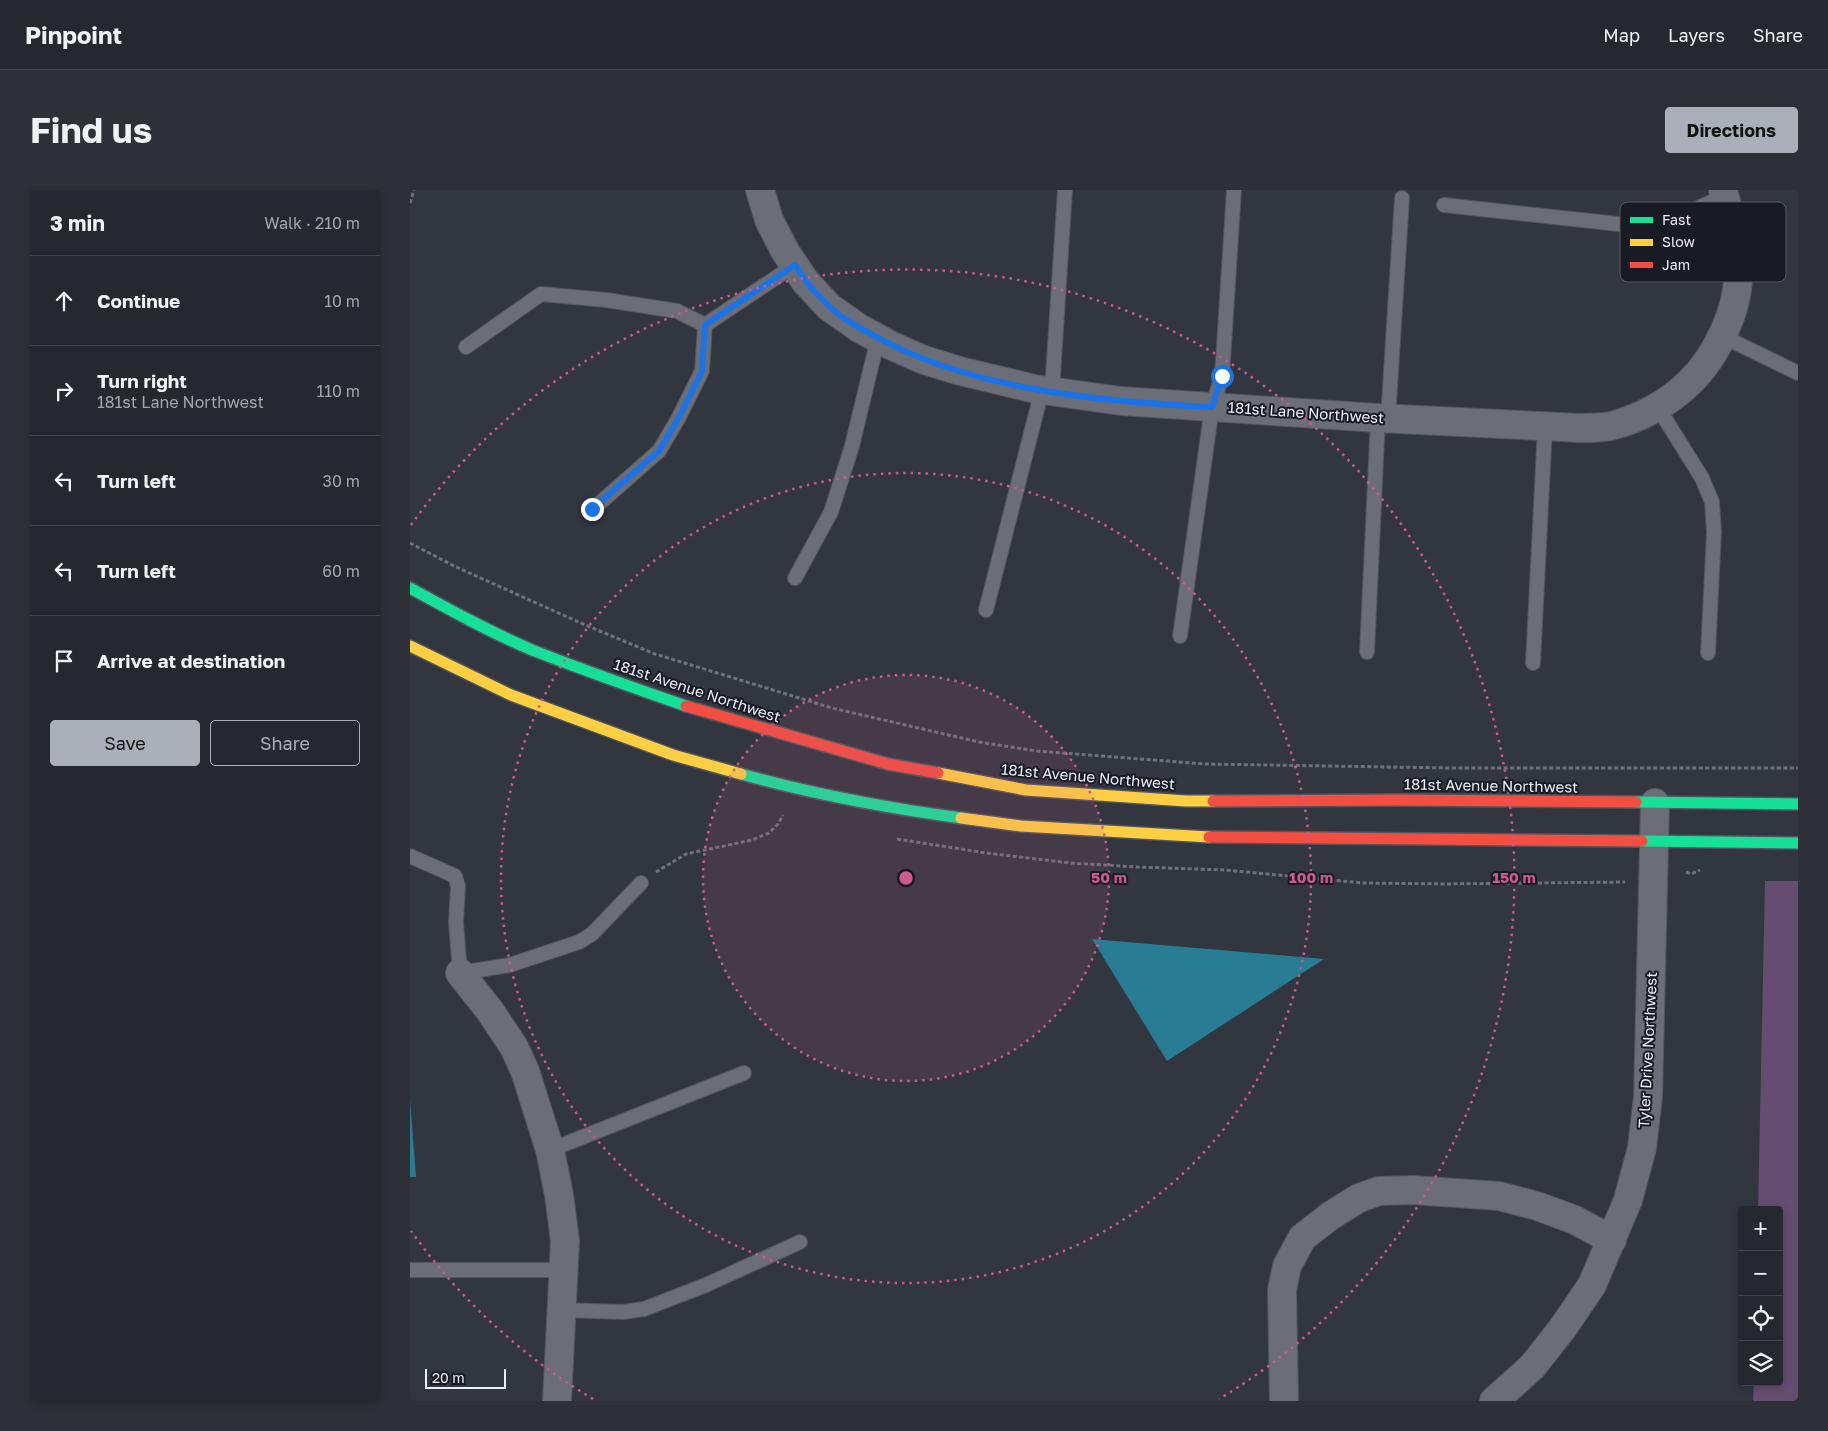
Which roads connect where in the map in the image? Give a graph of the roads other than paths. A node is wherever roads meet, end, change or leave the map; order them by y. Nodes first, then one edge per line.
1 (760, 190) edge
2 (1065, 190) edge
3 (1234, 190) edge
4 (1724, 193) edge
5 (1402, 198) dead end
6 (1707, 202) edge
7 (1444, 205) dead end
8 (1620, 224) edge
9 (795, 265) junction
10 (1737, 282) edge
11 (705, 325) junction
12 (1722, 336) junction
13 (878, 338) junction
14 (466, 347) dead end
15 (1798, 372) edge
16 (1047, 391) junction
17 (1657, 406) junction
18 (1212, 407) junction
19 (1383, 418) junction
20 (1545, 427) junction
21 (592, 509) dead end
22 (795, 578) dead end
23 (410, 588) edge
24 (986, 610) dead end
25 (1180, 636) dead end
26 (410, 646) edge
27 (1367, 652) dead end
28 (1708, 653) dead end
29 (1533, 663) dead end
30 (1655, 803) junction
31 (1798, 804) edge
32 (1655, 842) junction
33 (1798, 843) edge
34 (410, 856) edge
35 (642, 883) road end
36 (460, 973) junction
37 (744, 1073) dead end
38 (550, 1150) junction
39 (1612, 1240) junction
40 (800, 1242) dead end
41 (410, 1270) edge
42 (563, 1270) junction
43 (562, 1310) junction
44 (557, 1401) edge
45 (1284, 1401) edge
46 (1494, 1401) edge

1 - 9 street, 181st Lane Northwest
2 - 16 lane
3 - 18 lane
4 - 6 lane
5 - 19 lane
7 - 8 lane
9 - 11 lane
9 - 13 street, 181st Lane Northwest
10 - 12 street, 181st Lane Northwest
11 - 14 lane
11 - 21 lane
12 - 15 lane
12 - 17 street, 181st Lane Northwest
13 - 16 street, 181st Lane Northwest
13 - 22 lane
16 - 18 street, 181st Lane Northwest
16 - 24 lane
17 - 20 street, 181st Lane Northwest
17 - 28 lane
18 - 19 street, 181st Lane Northwest
18 - 25 lane
19 - 20 street, 181st Lane Northwest
19 - 27 lane
20 - 29 lane
23 - 30 main road, 181st Avenue Northwest
26 - 32 main road
30 - 31 main road, 181st Avenue Northwest
30 - 32 street, Tyler Drive Northwest
32 - 33 main road
32 - 39 street, Tyler Drive Northwest
34 - 36 lane
35 - 36 lane
36 - 38 street
37 - 38 lane
38 - 42 street
39 - 45 street
39 - 46 street, Tyler Drive Northwest
40 - 43 lane
41 - 42 lane
42 - 43 street
43 - 44 street

